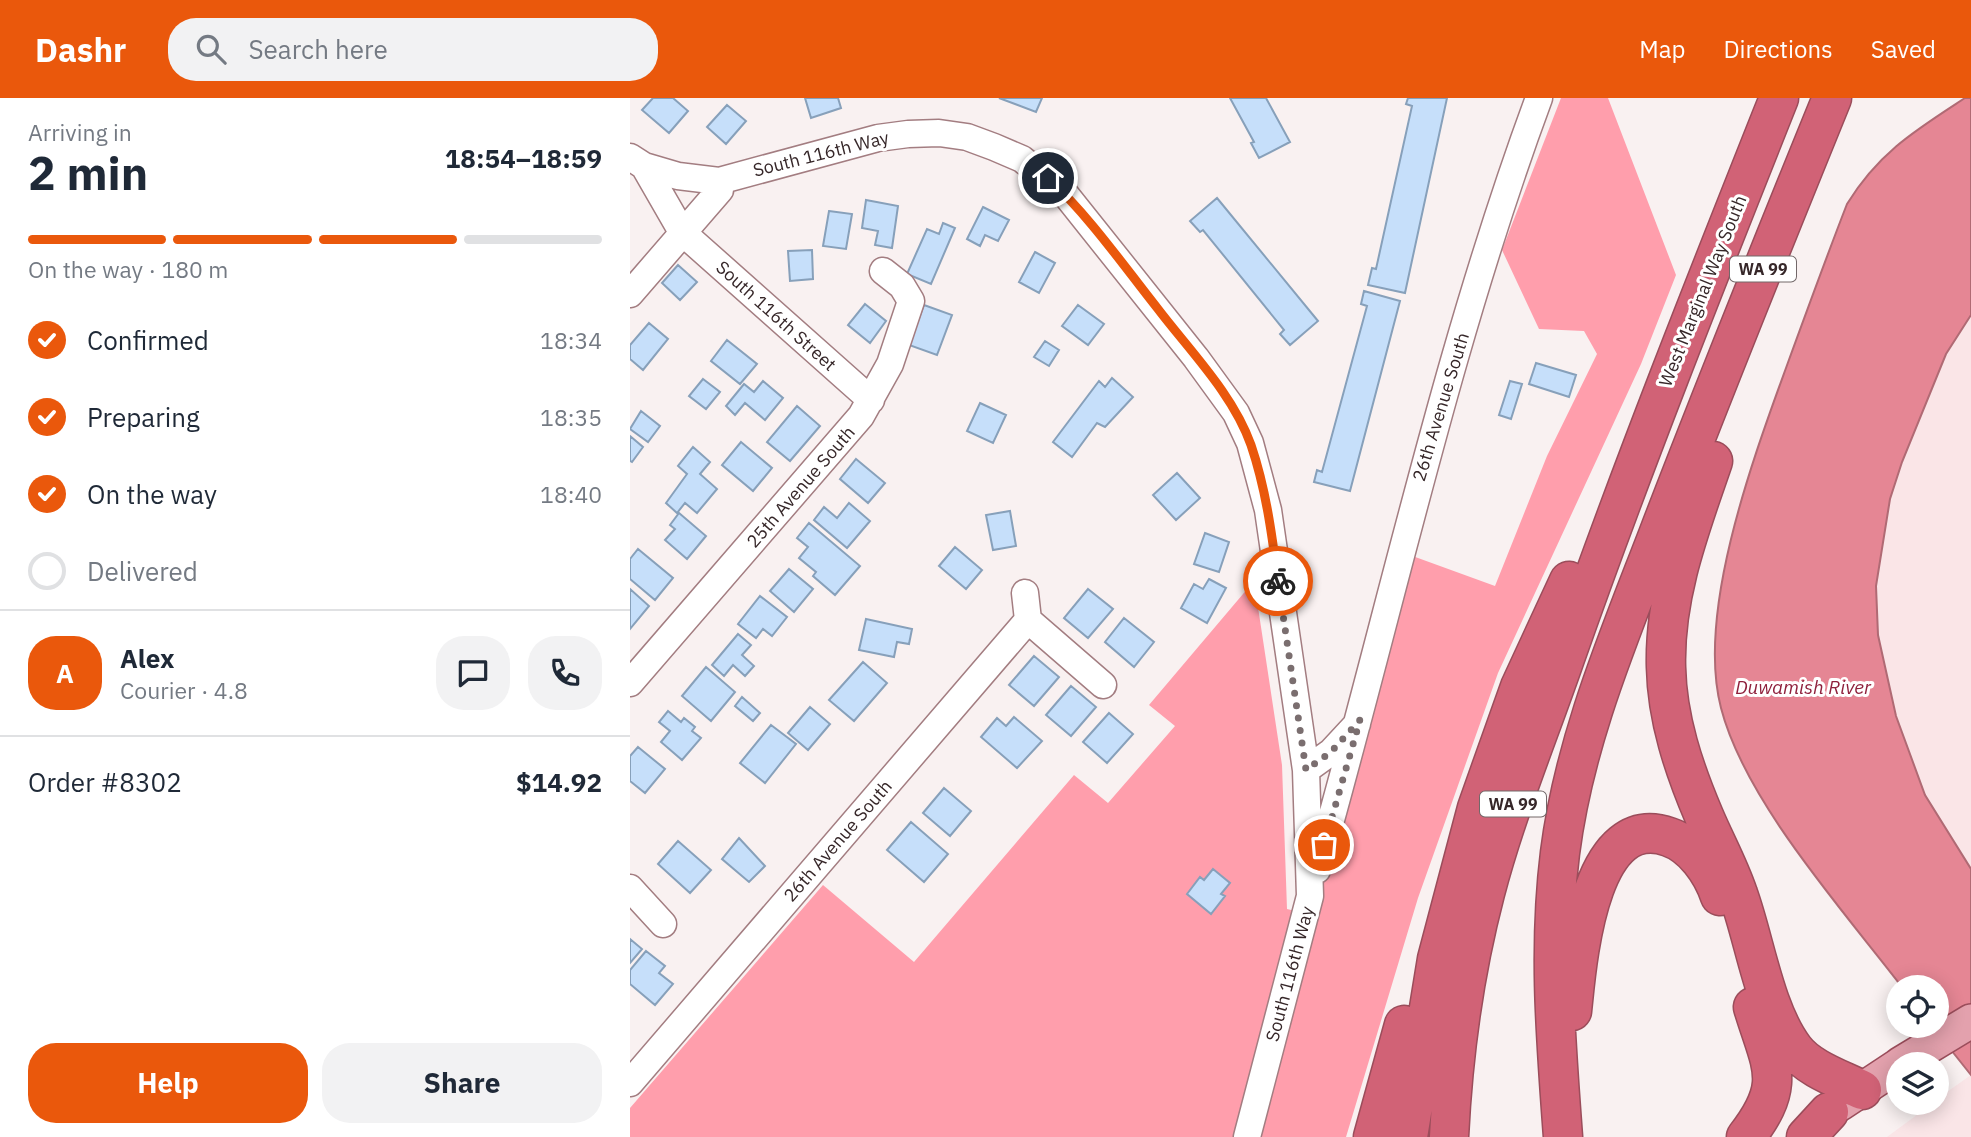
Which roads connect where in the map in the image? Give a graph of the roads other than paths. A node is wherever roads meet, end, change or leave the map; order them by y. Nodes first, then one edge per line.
1 (1539, 98) edge
2 (1779, 98) edge
3 (1830, 105) edge
4 (637, 161) edge
5 (719, 181) junction
6 (682, 232) junction
7 (883, 271) dead end
8 (630, 294) edge
9 (871, 400) junction
10 (1627, 483) junction
11 (1025, 593) dead end
12 (1028, 620) junction
13 (630, 683) edge
14 (1103, 685) dead end
15 (1360, 720) junction
16 (1306, 770) junction
17 (630, 888) edge
18 (1310, 895) junction
19 (663, 924) dead end
20 (1442, 936) junction
21 (1971, 1021) edge
22 (1920, 1052) edge
23 (1886, 1073) edge
24 (630, 1083) edge
25 (1861, 1090) junction
26 (1562, 1124) edge
27 (1817, 1124) edge
28 (1247, 1137) edge
29 (1373, 1137) edge
30 (1408, 1137) edge
31 (1449, 1137) edge
32 (1746, 1137) edge
33 (1792, 1137) edge

1 - 15 street, 26th Avenue South
2 - 10 highway, West Marginal Way South / WA 99
3 - 25 highway
3 - 26 highway, WA 99
4 - 5 street
4 - 6 street, South 116th Street
5 - 6 street
5 - 16 street, South 116th Way
6 - 8 street
6 - 9 street, South 116th Street
7 - 9 street, 25th Avenue South
9 - 13 street, 25th Avenue South
10 - 20 highway
10 - 31 highway, WA 99
11 - 12 street
12 - 14 street
12 - 24 street, 26th Avenue South
15 - 16 street, 26th Avenue South
15 - 18 street, 26th Avenue South
16 - 18 street, South 116th Way
17 - 19 street
18 - 28 street, South 116th Way
20 - 29 highway
20 - 30 highway
21 - 22 main road
23 - 25 main road
25 - 27 main road
26 - 32 highway
27 - 33 main road

